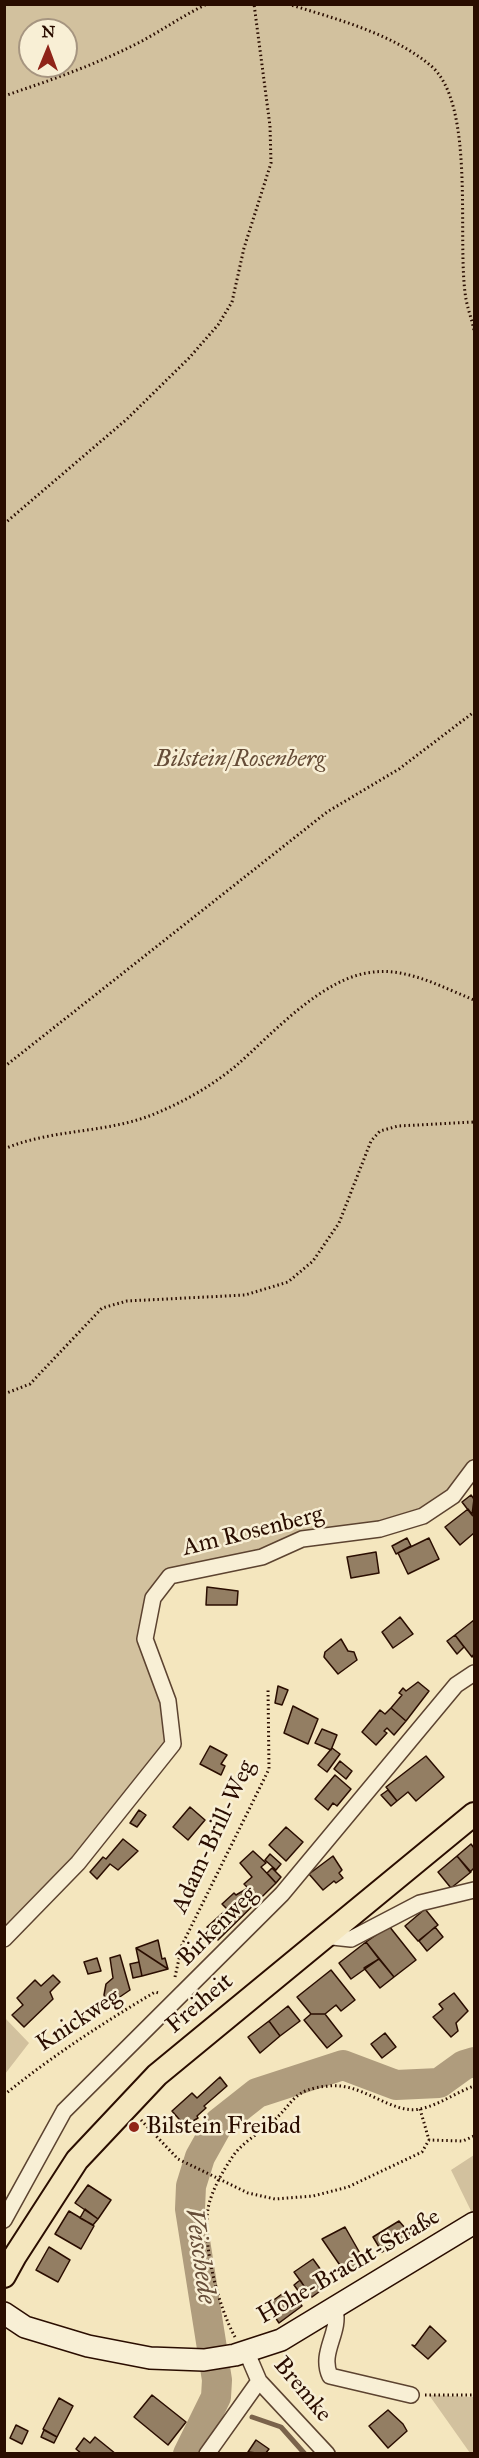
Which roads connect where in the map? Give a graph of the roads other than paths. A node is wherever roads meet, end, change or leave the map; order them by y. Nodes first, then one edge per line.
1 (474, 1468) edge
2 (474, 1673) edge
3 (474, 1814) edge
4 (474, 1890) edge
5 (323, 1936) junction
6 (4, 1939) edge
7 (4, 2220) edge
8 (474, 2223) edge
9 (4, 2276) edge
10 (335, 2309) junction
11 (4, 2313) edge
12 (241, 2354) junction
13 (259, 2381) junction
14 (411, 2395) road end
15 (207, 2454) edge
16 (327, 2454) edge

1 - 6 street, Am Rosenberg
2 - 7 street, Birkenweg
3 - 5 main road, Freiheit
4 - 5 street
5 - 9 main road, Freiheit
8 - 10 main road, Hohe-Bracht-Straße
10 - 12 main road, Hohe-Bracht-Straße
10 - 14 street
11 - 12 main road, Hohe-Bracht-Straße
12 - 13 street, Bremke
13 - 15 street
13 - 16 street, Bremke

